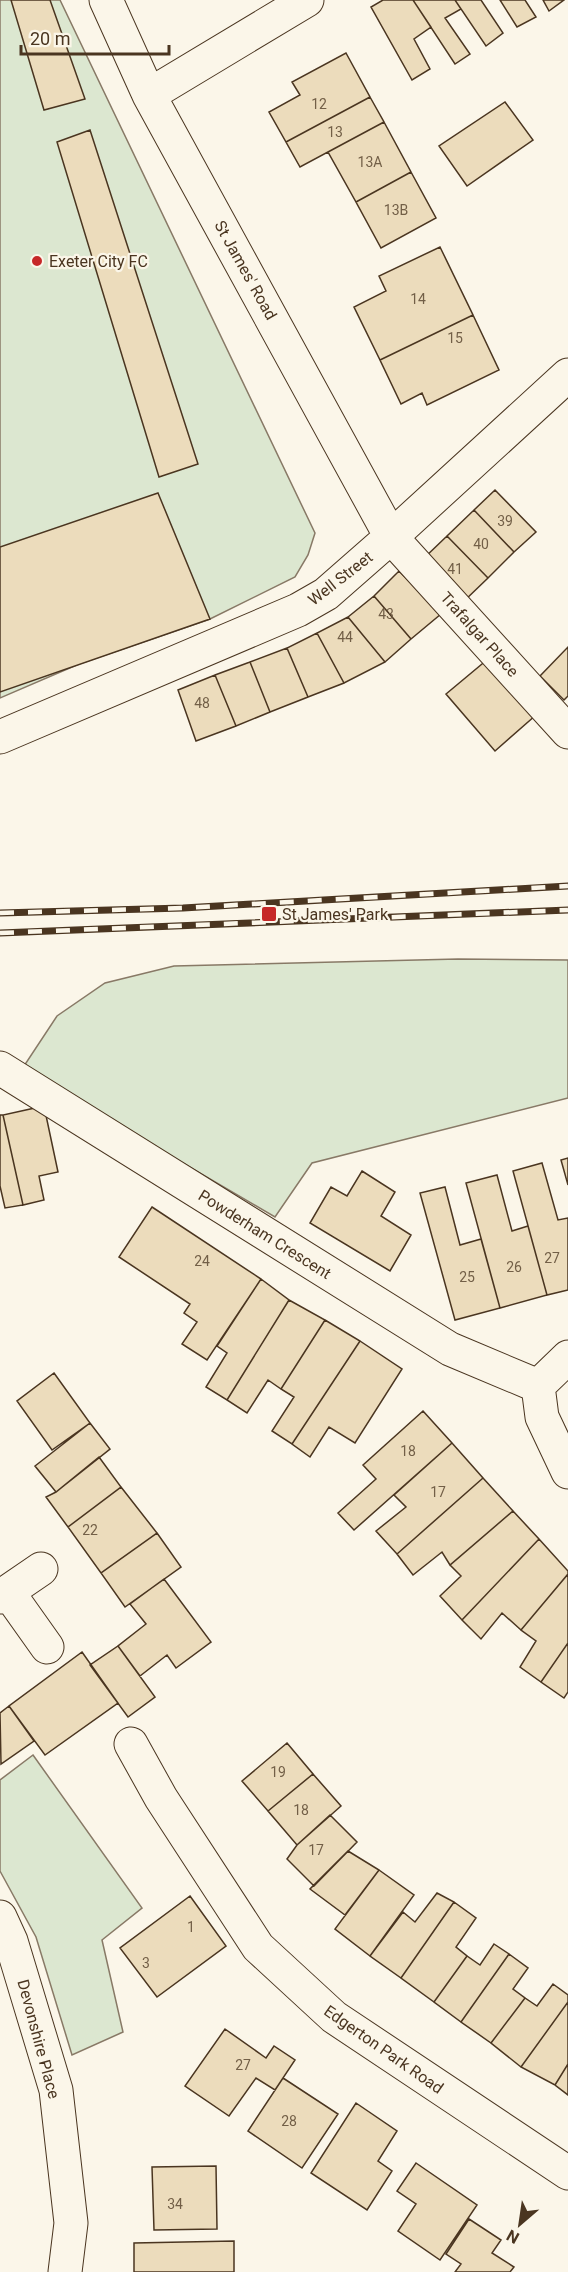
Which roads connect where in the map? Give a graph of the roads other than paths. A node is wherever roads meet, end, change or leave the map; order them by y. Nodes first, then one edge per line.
1 (106, 0) edge
2 (308, 0) edge
3 (149, 95) junction
4 (568, 375) edge
5 (391, 537) junction
6 (568, 732) edge
7 (0, 737) edge
8 (0, 1068) edge
9 (568, 1357) edge
10 (538, 1386) junction
11 (568, 1473) edge
12 (41, 1569) dead end
13 (4, 1595) edge
14 (47, 1647) dead end
15 (130, 1744) dead end
16 (0, 1917) edge
17 (568, 2173) edge
18 (65, 2272) edge

1 - 3 street, St James' Road
2 - 3 street
3 - 5 street, St James' Road
4 - 5 street, Well Street
5 - 6 street, Trafalgar Place
5 - 7 street, Well Street
8 - 10 street, Powderham Crescent
9 - 10 street
10 - 11 street
12 - 13 street
13 - 14 street
15 - 17 street, Edgerton Park Road
16 - 18 street, Devonshire Place

